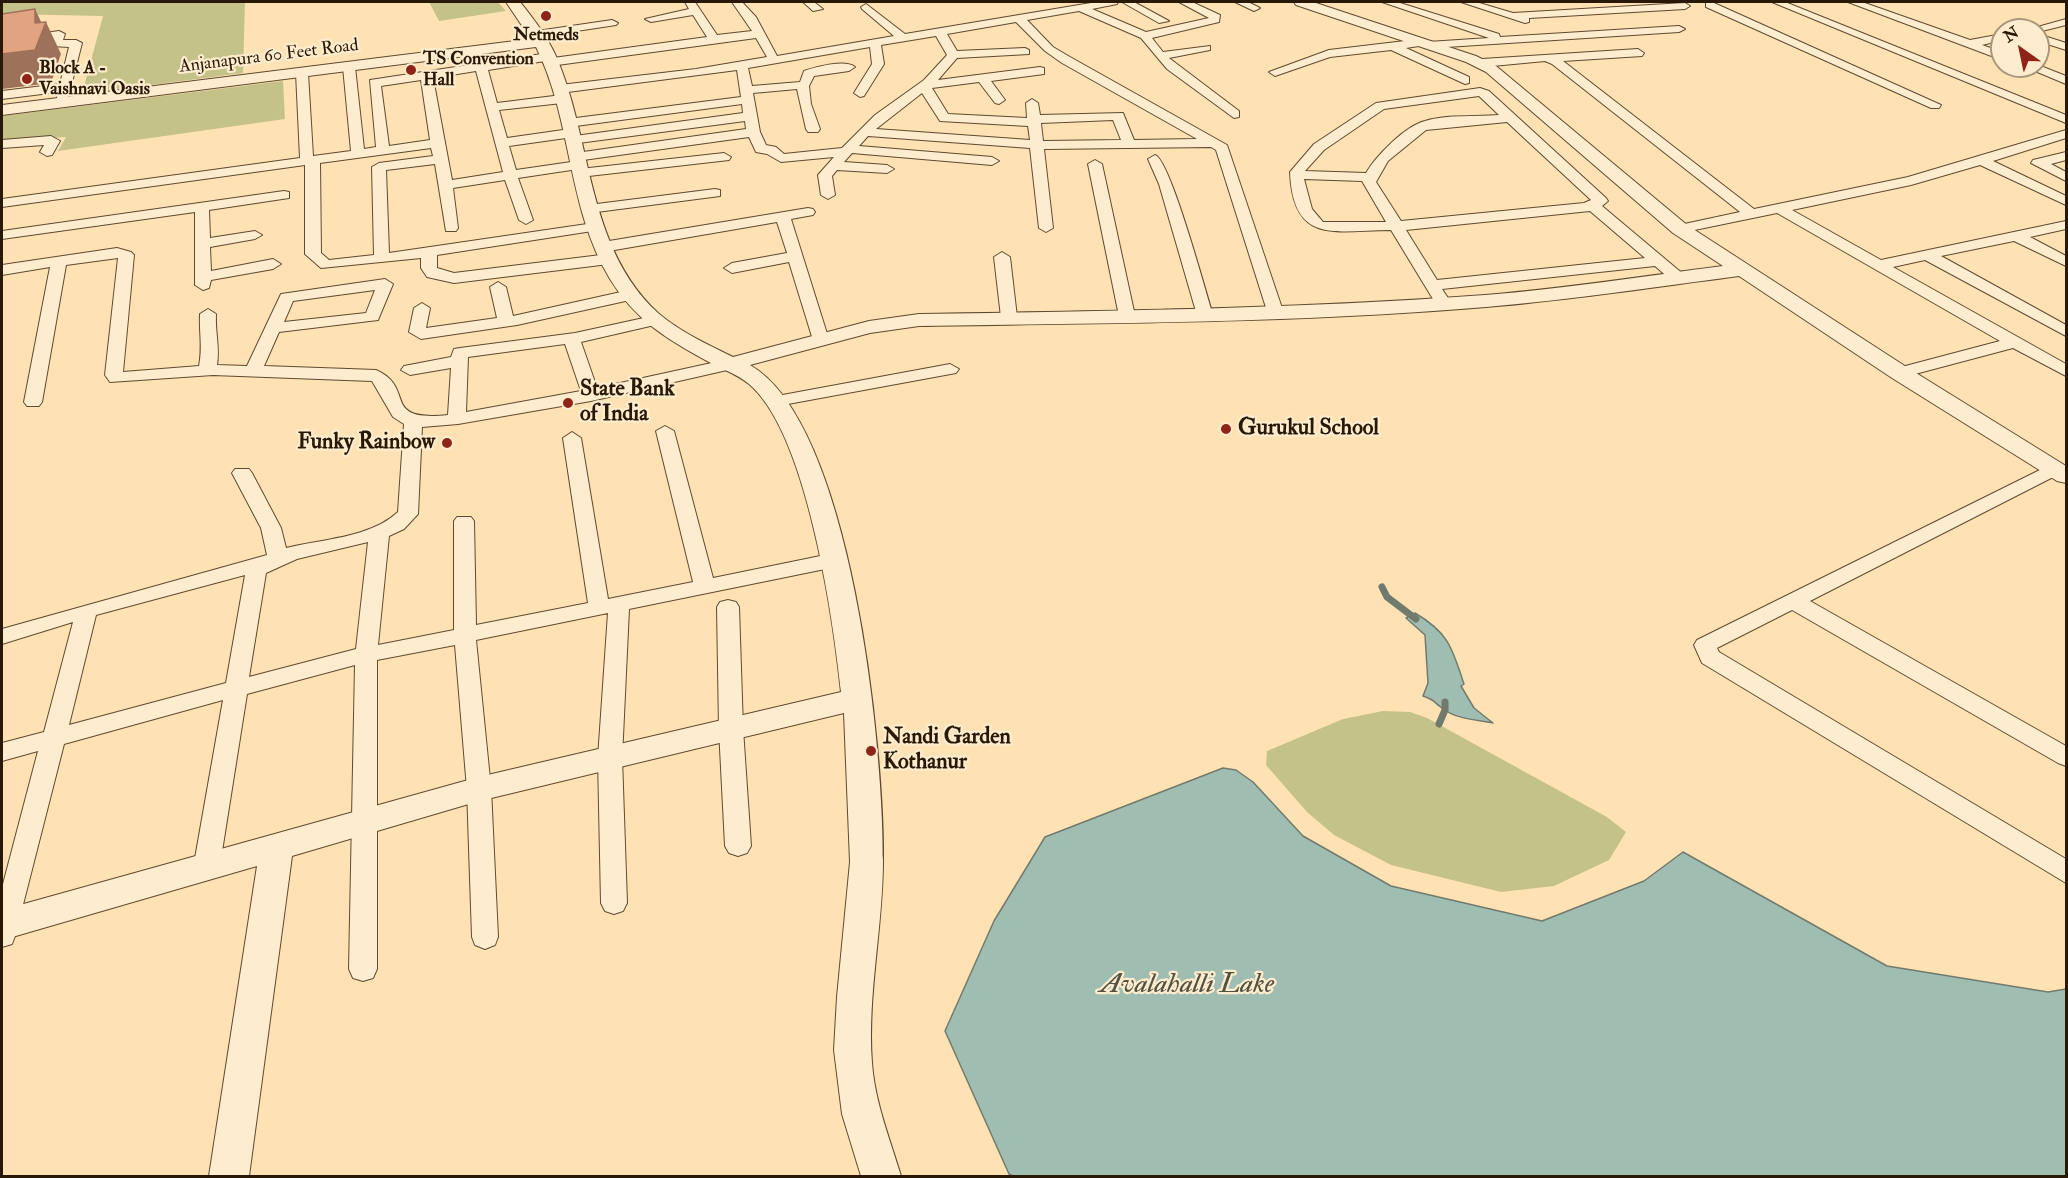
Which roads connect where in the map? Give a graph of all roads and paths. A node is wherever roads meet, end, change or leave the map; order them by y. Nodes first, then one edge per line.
1 (513, 2) edge
2 (638, 2) edge
3 (642, 2) edge
4 (690, 2) edge
5 (738, 2) edge
6 (1041, 2) edge
7 (1113, 2) edge
8 (1127, 2) edge
9 (1184, 2) edge
10 (1240, 2) edge
11 (1301, 2) edge
12 (1387, 2) edge
13 (1466, 2) edge
14 (1729, 2) edge
15 (1776, 2) edge
16 (1853, 2) edge
17 (1685, 6) dead end
18 (866, 7) dead end
19 (1079, 7) junction
20 (1254, 8) dead end
21 (698, 12) junction
22 (1054, 12) junction
23 (1512, 16) junction
24 (651, 19) dead end
25 (1020, 19) junction
26 (1163, 21) dead end
27 (2067, 22) edge
28 (612, 23) dead end
29 (36, 24) edge
30 (2050, 26) edge
31 (1679, 29) dead end
32 (940, 32) junction
33 (59, 34) junction
34 (760, 34) junction
35 (1145, 36) junction
36 (1576, 36) junction
37 (903, 38) junction
38 (714, 39) junction
39 (1505, 40) junction
40 (1990, 40) edge
41 (2050, 41) edge
42 (2, 42) edge
43 (875, 43) junction
44 (1427, 44) junction
45 (1970, 44) junction
46 (2067, 47) edge
47 (1206, 48) dead end
48 (1395, 48) junction
49 (1025, 52) dead end
50 (1990, 52) edge
51 (1638, 53) dead end
52 (953, 56) junction
53 (1160, 56) junction
54 (1551, 58) junction
55 (774, 60) junction
56 (1482, 63) junction
57 (481, 66) junction
58 (349, 67) junction
59 (849, 67) dead end
60 (1040, 72) dead end
61 (1275, 72) dead end
62 (302, 73) junction
63 (2050, 74) edge
64 (426, 75) junction
65 (766, 75) dead end
66 (982, 78) junction
67 (1465, 80) dead end
68 (2067, 80) edge
69 (744, 83) junction
70 (803, 86) junction
71 (926, 86) junction
72 (45, 90) junction
73 (860, 93) dead end
74 (2, 95) edge
75 (64, 95) junction
76 (999, 100) dead end
77 (562, 102) junction
78 (1032, 103) dead end
79 (1935, 105) dead end
80 (39, 106) junction
81 (493, 107) junction
82 (2, 110) edge
83 (1234, 114) dead end
84 (750, 116) junction
85 (1510, 118) junction
86 (2067, 119) edge
87 (1035, 121) junction
88 (813, 129) dead end
89 (753, 132) junction
90 (866, 132) junction
91 (2066, 135) edge
92 (437, 143) junction
93 (502, 143) junction
94 (1215, 143) junction
95 (2, 144) edge
96 (1129, 144) junction
97 (1039, 145) junction
98 (383, 151) junction
99 (848, 151) junction
100 (47, 152) dead end
101 (358, 155) junction
102 (2067, 156) edge
103 (724, 158) dead end
104 (440, 159) junction
105 (1155, 159) dead end
106 (1981, 160) junction
107 (992, 161) dead end
108 (310, 162) junction
109 (1095, 164) dead end
110 (834, 166) junction
111 (887, 169) dead end
112 (1297, 175) junction
113 (511, 176) junction
114 (199, 177) junction
115 (1371, 177) junction
116 (2067, 177) edge
117 (446, 185) junction
118 (715, 193) dead end
119 (284, 195) dead end
120 (828, 195) dead end
121 (2067, 201) edge
122 (2, 203) edge
123 (1593, 206) junction
124 (198, 208) junction
125 (1780, 208) junction
126 (808, 212) dead end
127 (1751, 214) junction
128 (783, 216) junction
129 (526, 220) dead end
130 (2067, 225) edge
131 (1398, 226) junction
132 (451, 228) dead end
133 (1046, 228) dead end
134 (1680, 229) junction
135 (2, 235) edge
136 (599, 235) junction
137 (255, 236) dead end
138 (2016, 236) junction
139 (205, 243) junction
140 (429, 252) junction
141 (1928, 255) junction
142 (795, 256) junction
143 (1002, 257) dead end
144 (382, 259) junction
145 (1657, 261) junction
146 (59, 262) junction
147 (2067, 262) edge
148 (273, 264) dead end
149 (1879, 265) junction
150 (732, 268) dead end
151 (2, 270) edge
152 (1740, 270) junction
153 (1677, 277) junction
154 (1432, 285) junction
155 (498, 287) dead end
156 (630, 295) junction
157 (1444, 304) junction
158 (423, 308) dead end
159 (208, 314) dead end
160 (1276, 314) junction
161 (1206, 315) junction
162 (1127, 316) junction
163 (1008, 317) junction
164 (653, 321) junction
165 (506, 322) junction
166 (272, 328) junction
167 (2067, 331) edge
168 (573, 338) junction
169 (821, 340) junction
170 (2015, 342) junction
171 (459, 361) junction
172 (730, 364) junction
173 (950, 369) dead end
174 (207, 370) junction
175 (410, 370) dead end
176 (2067, 371) edge
177 (253, 372) junction
178 (1900, 373) junction
179 (591, 396) junction
180 (777, 401) junction
181 (33, 402) dead end
182 (457, 418) junction
183 (413, 421) junction
184 (665, 431) dead end
185 (572, 438) dead end
186 (242, 473) dead end
187 (2060, 473) edge
188 (464, 520) dead end
189 (379, 532) junction
190 (835, 560) junction
191 (270, 561) junction
192 (705, 587) junction
193 (1793, 601) junction
194 (609, 606) junction
195 (728, 607) dead end
196 (87, 610) junction
197 (465, 635) junction
198 (2, 636) edge
199 (366, 655) junction
200 (237, 688) junction
201 (857, 699) junction
202 (731, 729) junction
203 (56, 738) junction
204 (2, 752) edge
205 (2067, 757) edge
206 (610, 758) junction
207 (478, 789) junction
208 (366, 819) junction
209 (277, 844) junction
210 (738, 846) dead end
211 (207, 864) junction
212 (2063, 864) edge
213 (614, 903) dead end
214 (3, 928) edge
215 (485, 937) dead end
216 (363, 969) dead end
217 (229, 1176) edge
218 (881, 1176) edge

1 - 77 street
2 - 3 street
4 - 21 street
5 - 34 street
6 - 22 street
7 - 19 street
8 - 26 street
9 - 35 street
10 - 20 street
11 - 44 street
12 - 39 street
13 - 23 street
14 - 79 street
15 - 86 street
16 - 45 street
17 - 23 street
18 - 37 street
19 - 22 street
19 - 35 street
21 - 24 street
21 - 38 street
22 - 25 street
23 - 36 street
25 - 32 street
25 - 94 street
27 - 30 street
28 - 77 street
29 - 33 street
31 - 36 street
32 - 37 street
32 - 52 street
33 - 42 street
33 - 75 street
34 - 38 street
34 - 55 street
35 - 53 street
36 - 39 street
37 - 43 street
38 - 77 street
39 - 44 street
40 - 45 street
41 - 46 street
43 - 55 street
43 - 73 street
44 - 48 street
44 - 56 street
45 - 50 street
47 - 53 street
48 - 61 street
48 - 67 street
49 - 52 street
51 - 54 street
52 - 71 street
53 - 83 street
54 - 56 street
54 - 127 street
55 - 69 street
56 - 134 street
57 - 64 street
57 - 77 street
57 - 81 street
58 - 62 street, Anjanapura 60 Feet Road
58 - 77 street, Anjanapura 60 Feet Road
58 - 101 street
59 - 70 street
60 - 66 street
62 - 75 street, Anjanapura 60 Feet Road
62 - 108 street
63 - 68 street
64 - 92 street
64 - 98 street
65 - 69 street
66 - 71 street
66 - 76 street
69 - 70 street
69 - 77 street
69 - 77 street
69 - 84 street
70 - 88 street
71 - 87 street
71 - 90 street
72 - 74 street
72 - 75 street
72 - 80 street
75 - 80 street, Anjanapura 60 Feet Road
77 - 81 street
77 - 84 street
77 - 89 street
77 - 93 street
77 - 103 street
77 - 113 street
77 - 136 street
78 - 87 street
80 - 82 street, Anjanapura 60 Feet Road
81 - 93 street
84 - 89 street
85 - 112 street
85 - 115 street
85 - 123 street
87 - 96 street
87 - 97 street
89 - 99 street
90 - 97 street
90 - 99 street
91 - 106 street
92 - 98 street
92 - 104 street
93 - 113 street
94 - 96 street
94 - 160 street
95 - 100 street
96 - 97 street
97 - 133 street
98 - 101 street
99 - 107 street
99 - 110 street
101 - 108 street
102 - 116 street
104 - 117 street
104 - 144 street
105 - 161 street
106 - 121 street
106 - 125 street
108 - 114 street
108 - 144 street
109 - 162 street
110 - 111 street
110 - 120 street
112 - 115 street
112 - 131 street
113 - 117 street
113 - 129 street
114 - 122 street
114 - 124 street
115 - 131 street
117 - 132 street
118 - 136 street
119 - 124 street
123 - 131 street
123 - 145 street
124 - 135 street
124 - 139 street
125 - 127 street
125 - 149 street
126 - 128 street
127 - 134 street
128 - 136 street
128 - 142 street
130 - 138 street
131 - 154 street
134 - 152 street
136 - 140 street
136 - 140 street
136 - 156 street
137 - 139 street
138 - 141 street
138 - 147 street
139 - 148 street
140 - 144 street
141 - 149 street
141 - 167 street
142 - 150 street
142 - 169 street
143 - 163 street
145 - 153 street
145 - 154 street
146 - 151 street
146 - 174 street
146 - 181 street
149 - 170 street
152 - 153 street
152 - 178 street
153 - 157 street
154 - 157 street
155 - 165 street
156 - 164 street
156 - 165 street
157 - 160 street
158 - 165 street
159 - 174 street
160 - 161 street
161 - 162 street
162 - 163 street
163 - 169 street
164 - 168 street
164 - 172 street
166 - 166 street
166 - 177 street
168 - 171 street
168 - 179 street
169 - 172 street
170 - 176 street
170 - 178 street
171 - 175 street
171 - 182 street
172 - 179 street
172 - 180 street
173 - 180 street
174 - 177 street
177 - 183 street
178 - 187 street
179 - 182 street
180 - 190 street
182 - 183 street
183 - 189 street
184 - 192 street
185 - 194 street
186 - 191 street
187 - 193 street
188 - 197 street
189 - 191 street
189 - 199 street
190 - 192 street
190 - 201 street
191 - 196 street
191 - 200 street
192 - 194 street
193 - 205 street
193 - 212 street
194 - 197 street
194 - 206 street
195 - 202 street
196 - 198 street
196 - 203 street
197 - 199 street
197 - 207 street
199 - 200 street
199 - 208 street
200 - 203 street
200 - 211 street
201 - 202 street
201 - 218 street
202 - 206 street
202 - 210 street
203 - 204 street
203 - 214 street
206 - 207 street
206 - 213 street
207 - 208 street
207 - 215 street
208 - 209 street
208 - 216 street
209 - 211 street
209 - 217 street
211 - 214 street

